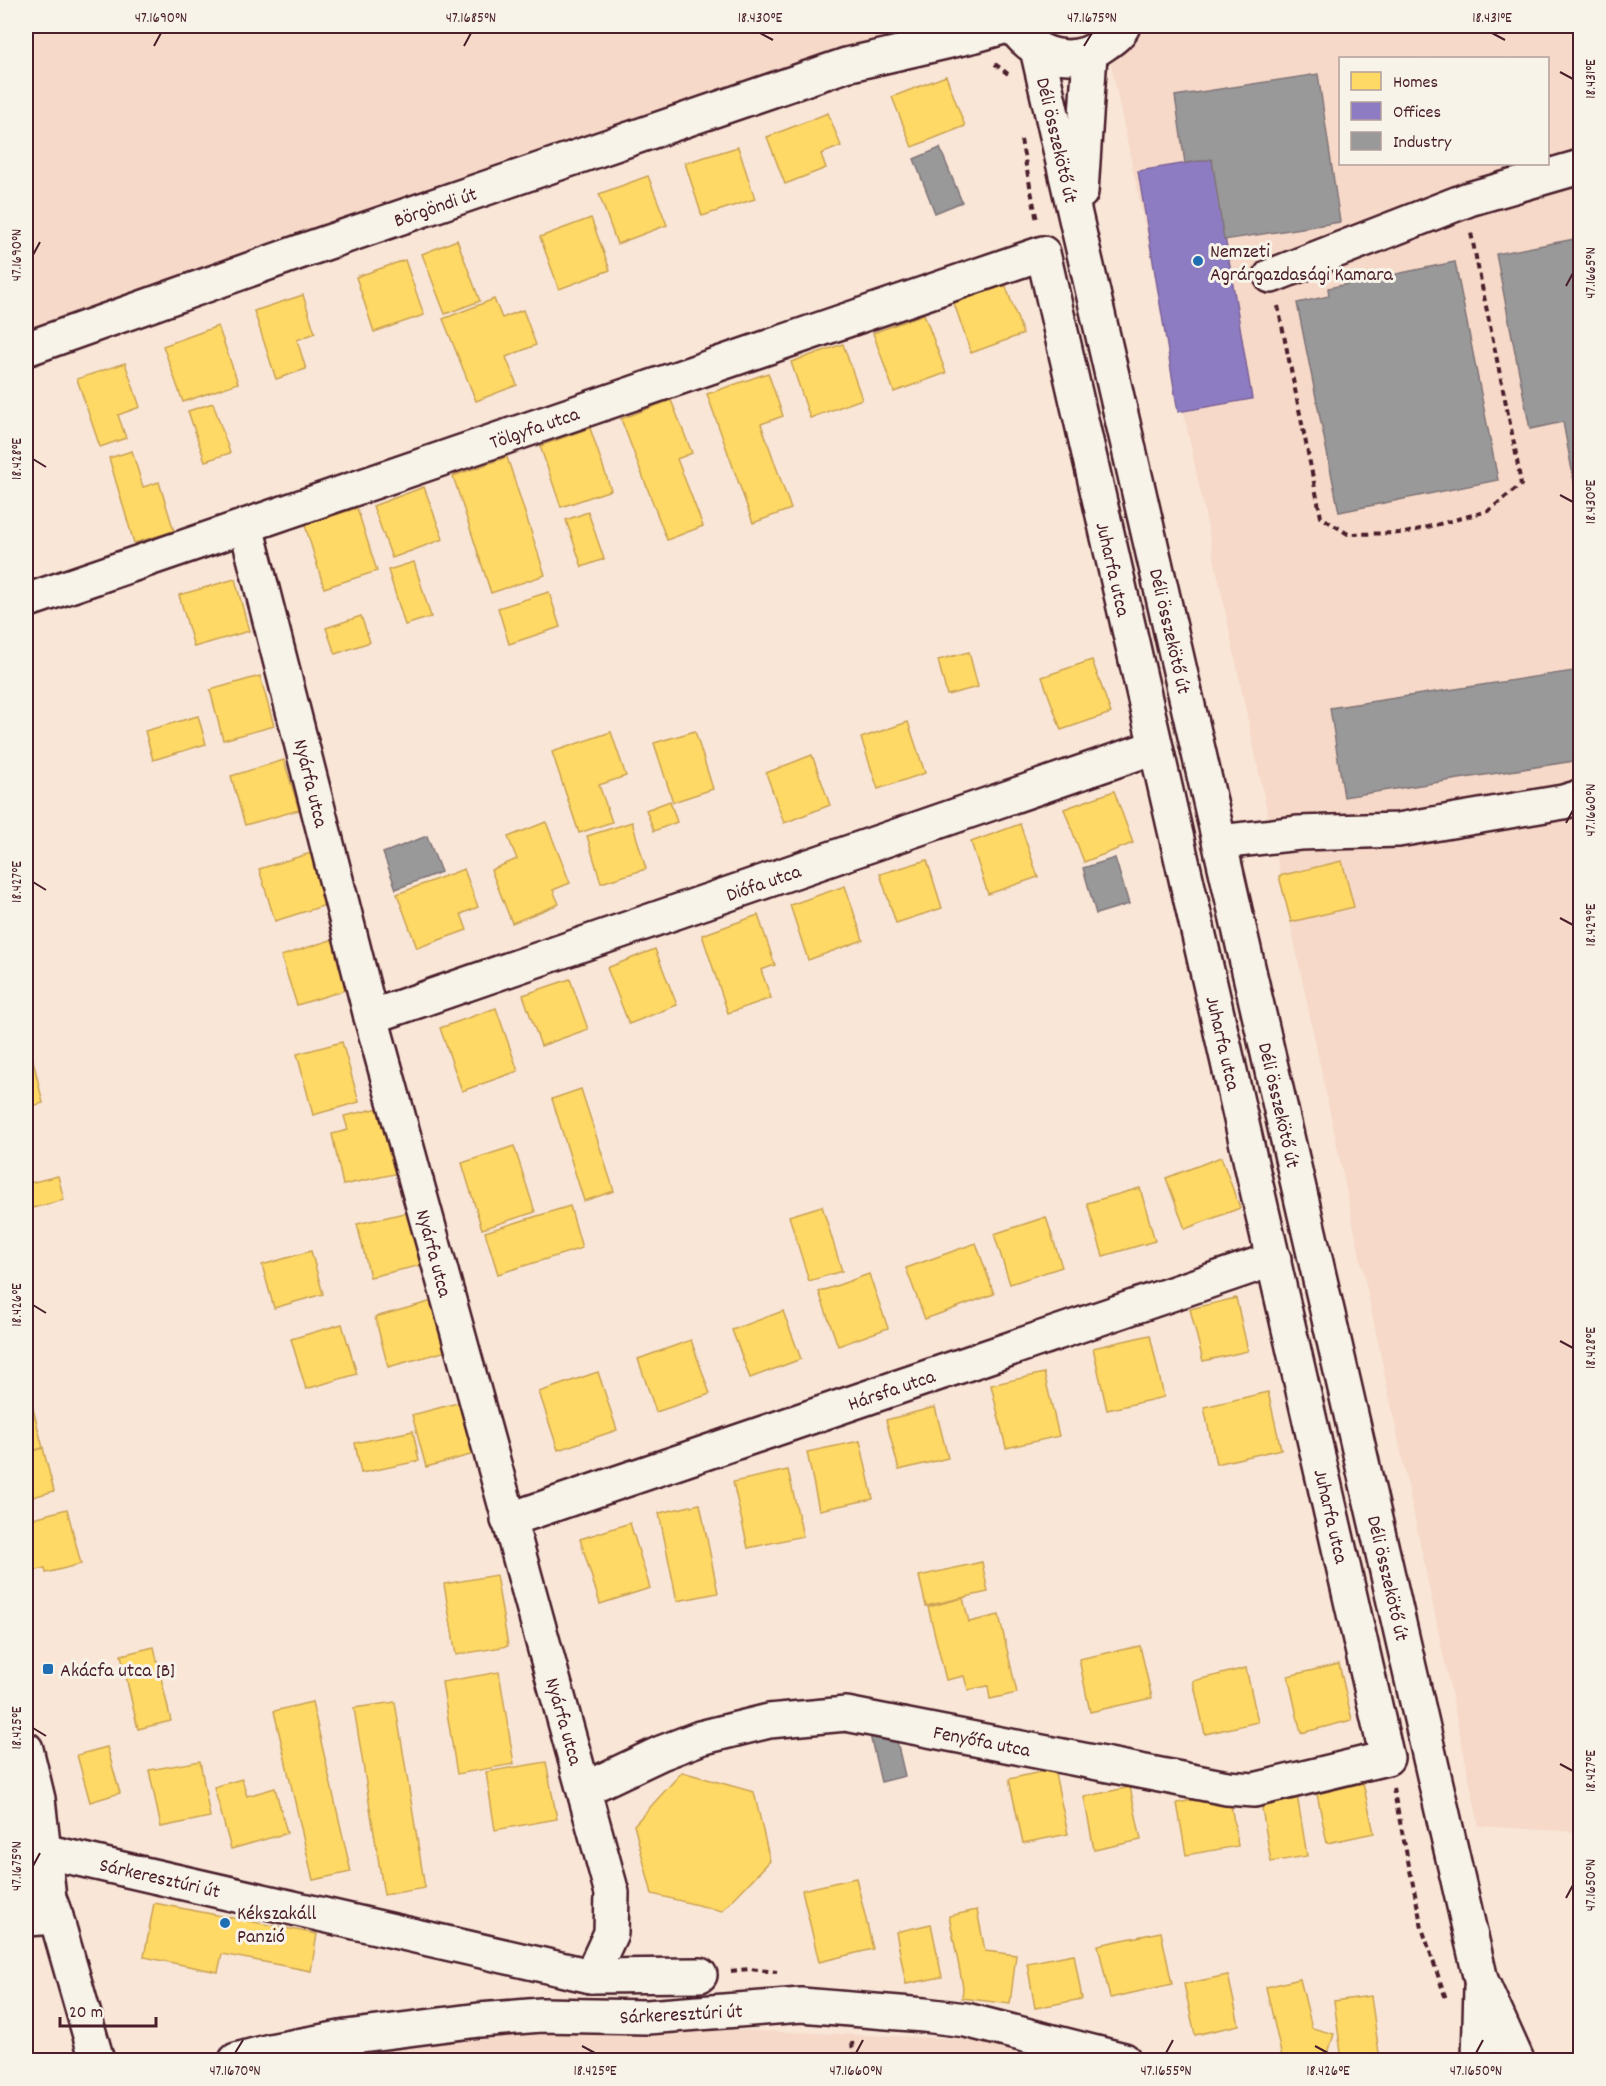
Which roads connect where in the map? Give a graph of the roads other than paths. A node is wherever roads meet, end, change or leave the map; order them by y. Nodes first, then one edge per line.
1 (919, 26) edge
2 (1007, 26) edge
3 (1013, 26) edge
4 (1124, 26) edge
5 (1037, 49) junction
6 (1090, 54) junction
7 (846, 65) junction
8 (1581, 167) edge
9 (1078, 230) junction
10 (1043, 253) joint
11 (1271, 276) road end
12 (26, 349) edge
13 (246, 526) junction
14 (26, 602) edge
15 (1155, 747) junction
16 (1575, 803) edge
17 (1220, 842) junction
18 (371, 1017) junction
19 (1274, 1259) junction
20 (508, 1520) junction
21 (26, 1749) edge
22 (1387, 1758) joint
23 (585, 1789) junction
24 (35, 1848) edge
25 (40, 1913) edge
26 (700, 1975) dead end
27 (591, 1976) junction
28 (1481, 1980) junction
29 (97, 2061) edge
30 (236, 2061) edge
31 (1124, 2061) edge
32 (1479, 2061) edge
33 (1518, 2061) edge

1 - 7 street, Börgöndi út
2 - 7 street, Börgöndi út
3 - 5 street
4 - 6 street
5 - 6 street
5 - 9 street, Déli összekötő út
6 - 9 street, Déli összekötő út
7 - 12 street, Börgöndi út
8 - 11 street
9 - 17 street, Déli összekötő út
10 - 13 street, Tölgyfa utca
10 - 15 street, Juharfa utca
13 - 14 street, Tölgyfa utca
13 - 18 street, Nyárfa utca
15 - 18 street, Diófa utca
15 - 19 street, Juharfa utca
16 - 17 street
17 - 28 street, Déli összekötő út
18 - 20 street, Nyárfa utca
19 - 20 street, Hársfa utca
19 - 22 street, Juharfa utca
20 - 23 street, Nyárfa utca
21 - 24 street
22 - 23 street, Fenyőfa utca
23 - 27 street, Nyárfa utca
24 - 25 street
24 - 27 street, Sárkeresztúri út
25 - 29 street
26 - 27 street, Sárkeresztúri út
28 - 32 street, Déli összekötő út
28 - 33 street, Déli összekötő út
30 - 31 street, Sárkeresztúri út

